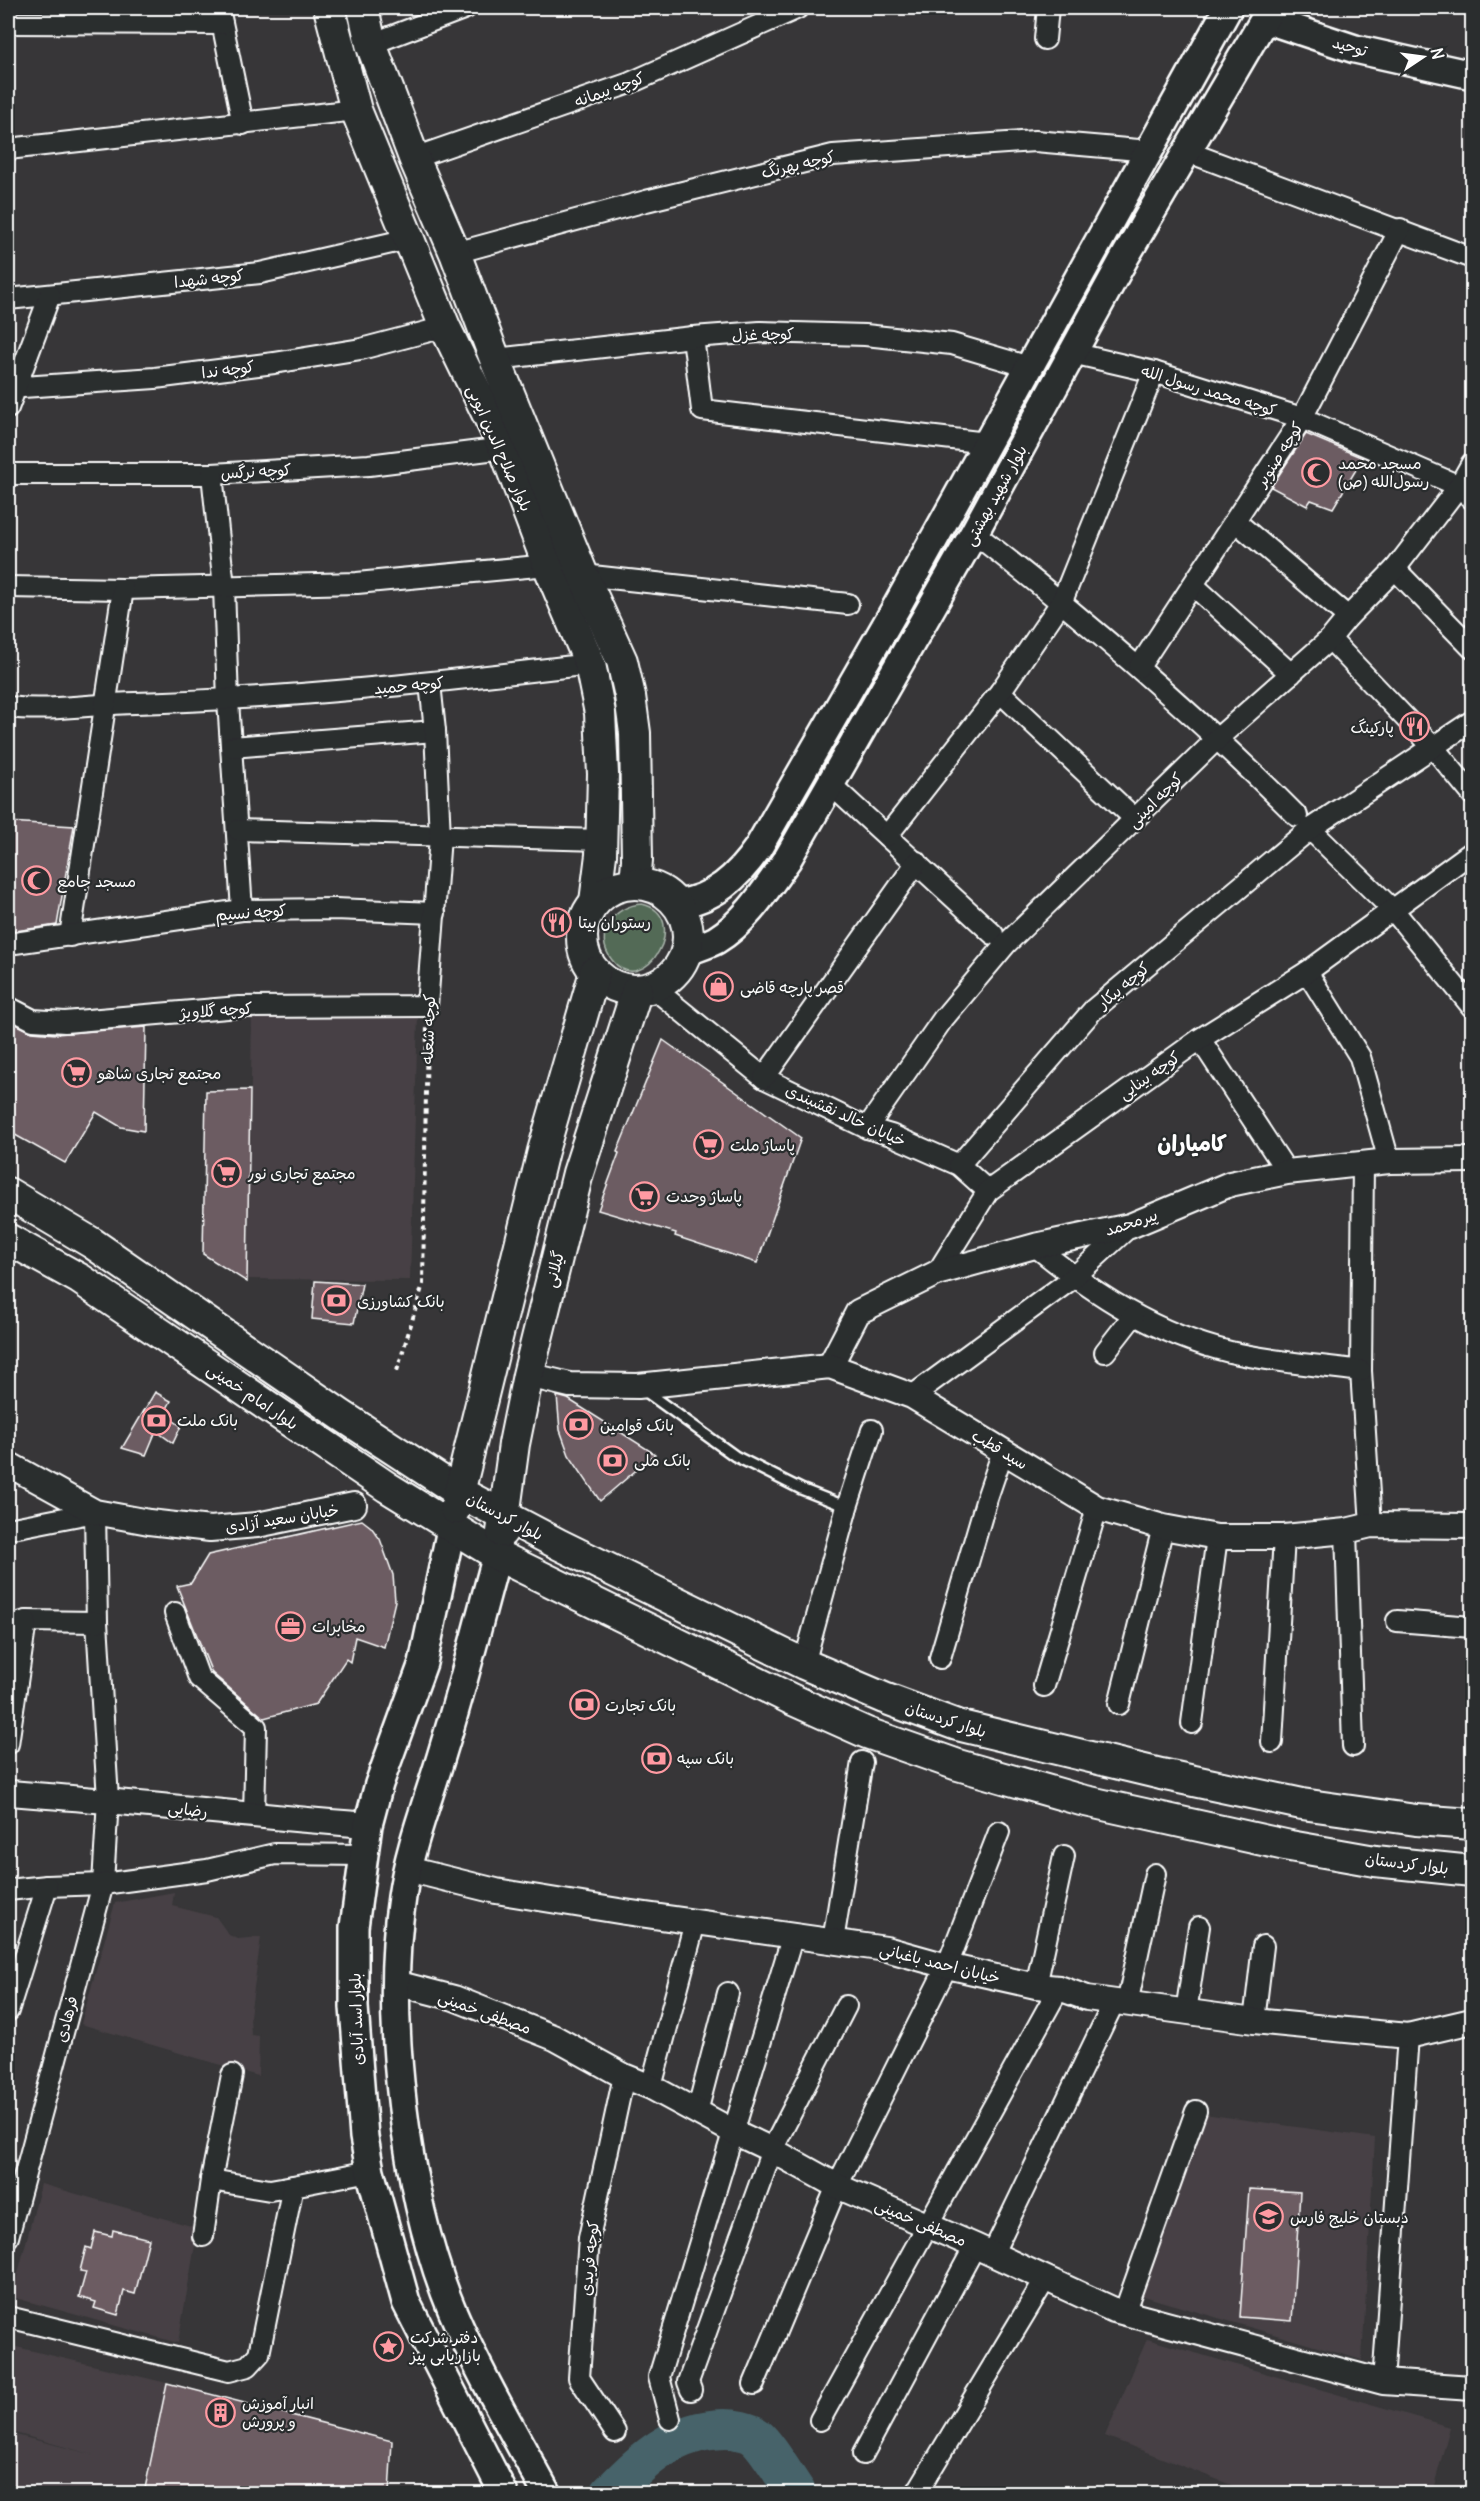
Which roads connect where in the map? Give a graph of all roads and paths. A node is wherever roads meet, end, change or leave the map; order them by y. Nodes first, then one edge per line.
1 (329, 8) edge
2 (363, 8) edge
3 (466, 8) edge
4 (798, 8) edge
5 (1048, 8) edge
6 (1228, 8) edge
7 (1268, 13) edge
8 (220, 16) edge
9 (8, 24) edge
10 (1045, 39) dead end
11 (371, 44) junction
12 (1473, 75) edge
13 (356, 110) junction
14 (243, 124) junction
15 (8, 148) edge
16 (1150, 151) junction
17 (1188, 152) junction
18 (414, 158) junction
19 (1400, 229) junction
20 (409, 239) junction
21 (455, 253) junction
22 (1473, 258) edge
23 (50, 295) junction
24 (8, 299) edge
25 (445, 327) junction
26 (693, 337) junction
27 (1072, 354) junction
28 (495, 359) junction
29 (1029, 367) junction
30 (1154, 372) junction
31 (12, 388) edge
32 (8, 408) edge
33 (1302, 418) junction
34 (987, 443) junction
35 (504, 448) junction
36 (1473, 463) edge
37 (8, 474) edge
38 (212, 474) junction
39 (1466, 493) edge
40 (1235, 521) junction
41 (974, 533) junction
42 (548, 565) junction
43 (1395, 569) junction
44 (584, 575) junction
45 (1192, 585) junction
46 (224, 586) junction
47 (8, 587) edge
48 (123, 589) junction
49 (1062, 601) junction
50 (848, 604) dead end
51 (1348, 617) junction
52 (1330, 639) junction
53 (1473, 648) edge
54 (590, 664) junction
55 (1139, 668) junction
56 (1291, 674) junction
57 (430, 683) junction
58 (1000, 692) junction
59 (228, 701) junction
60 (107, 704) junction
61 (8, 707) edge
62 (1473, 720) edge
63 (435, 731) junction
64 (1218, 738) junction
65 (232, 747) junction
66 (1433, 747) junction
67 (829, 783) junction
68 (1473, 794) edge
69 (1135, 819) junction
70 (1303, 822) junction
71 (238, 830) junction
72 (887, 836) junction
73 (440, 837) junction
74 (601, 840) junction
75 (1473, 852) edge
76 (917, 862) junction
77 (634, 883) junction
78 (595, 902) junction
79 (677, 904) junction
80 (242, 910) junction
81 (1394, 911) junction
82 (435, 913) junction
83 (993, 934) dead end
84 (70, 936) junction
85 (8, 944) edge
86 (686, 952) junction
87 (595, 972) junction
88 (1307, 972) junction
89 (645, 989) junction
90 (427, 1006) junction
91 (8, 1007) edge
92 (1473, 1007) edge
93 (1200, 1039) junction
94 (764, 1078) junction
95 (867, 1128) junction
96 (1473, 1160) edge
97 (1389, 1161) junction
98 (1363, 1164) junction
99 (958, 1165) junction
100 (1287, 1172) junction
101 (988, 1191) junction
102 (8, 1193) edge
103 (1130, 1226) junction
104 (8, 1239) edge
105 (1035, 1246) junction
106 (937, 1273) junction
107 (1073, 1278) junction
108 (1133, 1316) junction
109 (1105, 1352) dead end
110 (830, 1366) junction
111 (397, 1371) dead end
112 (1361, 1371) junction
113 (528, 1375) junction
114 (638, 1386) junction
115 (912, 1396) junction
116 (872, 1430) dead end
117 (1003, 1451) junction
118 (8, 1464) edge
119 (459, 1492) junction
120 (354, 1505) dead end
121 (847, 1507) junction
122 (1097, 1508) junction
123 (95, 1512) junction
124 (506, 1515) junction
125 (1371, 1525) junction
126 (1473, 1526) edge
127 (1163, 1527) junction
128 (8, 1529) edge
129 (451, 1529) junction
130 (1346, 1531) junction
131 (1217, 1537) junction
132 (1284, 1537) junction
133 (497, 1555) junction
134 (175, 1613) dead end
135 (1397, 1621) dead end
136 (97, 1622) junction
137 (17, 1624) edge
138 (1473, 1627) edge
139 (940, 1658) dead end
140 (804, 1664) junction
141 (1044, 1686) dead end
142 (1119, 1704) dead end
143 (1192, 1723) dead end
144 (1272, 1742) dead end
145 (8, 1744) edge
146 (1353, 1746) dead end
147 (862, 1762) dead end
148 (8, 1792) edge
149 (108, 1799) junction
150 (254, 1817) junction
151 (1473, 1824) edge
152 (368, 1825) junction
153 (999, 1832) dead end
154 (363, 1855) junction
155 (1064, 1856) dead end
156 (407, 1869) junction
157 (1473, 1871) edge
158 (1155, 1874) dead end
159 (103, 1884) junction
160 (47, 1886) junction
161 (8, 1890) edge
162 (695, 1922) junction
163 (1199, 1927) dead end
164 (792, 1935) junction
165 (833, 1941) junction
166 (1263, 1946) dead end
167 (947, 1966) junction
168 (396, 1983) junction
169 (1048, 1987) junction
170 (728, 1993) dead end
171 (1120, 2003) junction
172 (846, 2006) dead end
173 (8, 2011) edge
174 (1186, 2012) junction
175 (1254, 2021) junction
176 (1473, 2021) edge
177 (1408, 2036) junction
178 (232, 2075) dead end
179 (624, 2076) junction
180 (651, 2087) junction
181 (1196, 2111) dead end
182 (697, 2112) junction
183 (734, 2132) junction
184 (772, 2150) junction
185 (370, 2171) junction
186 (211, 2180) junction
187 (293, 2186) junction
188 (837, 2186) junction
189 (927, 2225) junction
190 (204, 2236) dead end
191 (8, 2237) edge
192 (984, 2250) junction
193 (1046, 2278) junction
194 (1124, 2313) junction
195 (8, 2317) edge
196 (1383, 2382) junction
197 (754, 2384) dead end
198 (1473, 2388) edge
199 (691, 2390) dead end
200 (670, 2419) dead end
201 (820, 2420) dead end
202 (615, 2432) dead end
203 (863, 2454) dead end
204 (504, 2493) edge
205 (547, 2493) edge
206 (916, 2493) edge

1 - 13 main road, بلوار صلاح الدین ایوبی
2 - 11 main road, بلوار صلاح الدین ایوبی
3 - 11 street
4 - 18 street, کوچه پیمانه
5 - 10 street
6 - 16 main road, بلوار شهید بهشتی
7 - 12 main road, توحید
7 - 17 main road, بلوار شهید بهشتی
8 - 9 street
8 - 14 street
11 - 18 main road, بلوار صلاح الدین ایوبی
13 - 14 street
13 - 20 main road, بلوار صلاح الدین ایوبی
14 - 15 street
16 - 21 street, کوچه بهرنگ
16 - 29 main road, بلوار شهید بهشتی
17 - 19 street
17 - 27 main road, بلوار شهید بهشتی
18 - 21 main road, بلوار صلاح الدین ایوبی
19 - 22 street
19 - 33 street, کوچه صنوبر
20 - 23 street, کوچه شهدا
20 - 25 main road, بلوار صلاح الدین ایوبی
21 - 28 main road, بلوار صلاح الدین ایوبی
23 - 24 street, کوچه شهدا
23 - 31 street
25 - 31 street, کوچه ندا
25 - 35 main road, بلوار صلاح الدین ایوبی
26 - 28 street, کوچه غزل
26 - 29 street, کوچه غزل
26 - 34 street
27 - 30 street, کوچه محمد رسول الله
27 - 41 main road, بلوار شهید بهشتی
28 - 44 main road, بلوار صلاح الدین ایوبی
29 - 34 main road, بلوار شهید بهشتی
30 - 33 street, کوچه محمد رسول الله
30 - 49 street
31 - 32 street
33 - 39 street, کوچه محمد رسول الله
33 - 40 street, کوچه صنوبر
34 - 79 main road, بلوار شهید بهشتی
35 - 38 street, کوچه نرگس
35 - 42 main road, بلوار صلاح الدین ایوبی
36 - 39 street, کوچه امینی
37 - 38 street, کوچه نرگس
38 - 46 street
39 - 43 street, کوچه امینی
40 - 45 street, کوچه صنوبر
40 - 51 street
41 - 49 street
41 - 67 main road, بلوار شهید بهشتی
42 - 46 street
42 - 54 main road, بلوار صلاح الدین ایوبی
43 - 51 street, کوچه امینی
43 - 53 street
44 - 50 street
44 - 77 main road, بلوار صلاح الدین ایوبی
45 - 55 street, کوچه صنوبر
45 - 56 street
46 - 48 street
46 - 59 street
47 - 48 street
48 - 60 street
49 - 55 street
49 - 58 street
51 - 52 street, کوچه امینی
52 - 56 street, کوچه امینی
52 - 66 street
54 - 57 street, کوچه حمید
54 - 74 main road, بلوار صلاح الدین ایوبی
55 - 64 street
56 - 64 street, کوچه امینی
57 - 59 street, کوچه حمید
57 - 63 street, کوچه شعله
58 - 69 street
58 - 72 street
59 - 60 street, کوچه حمید
59 - 65 street
60 - 61 street, کوچه حمید
60 - 84 street
62 - 66 street, کوچه پیکار
63 - 65 street
63 - 73 street, کوچه شعله
64 - 69 street, کوچه امینی
64 - 70 street
65 - 71 street
66 - 68 street
66 - 70 street, کوچه پیکار
67 - 72 street
67 - 86 main road, بلوار شهید بهشتی
69 - 95 street, کوچه امینی
70 - 81 street
70 - 99 street, کوچه پیکار
71 - 73 street
71 - 80 street
72 - 76 street
73 - 74 street
73 - 82 street, کوچه شعله
74 - 78 main road, بلوار صلاح الدین ایوبی
75 - 81 street, کوچه بینایی
76 - 83 street
76 - 94 street
77 - 78 main road
77 - 79 main road
78 - 87 main road
79 - 86 main road
80 - 82 street, کوچه نسیم
80 - 84 street, کوچه نسیم
81 - 88 street, کوچه بینایی
81 - 92 street
82 - 90 street, کوچه شعله
84 - 85 street, کوچه نسیم
86 - 89 main road
87 - 89 main road
87 - 119 main road
88 - 93 street, کوچه بینایی
88 - 97 street
89 - 94 street, خیابان خالد نقشبندی
89 - 113 main road, گیلانی
90 - 91 street, کوچه گلاویژ
90 - 111 path, کوچه شعله
93 - 100 street
93 - 101 street, کوچه بینایی
94 - 95 street, خیابان خالد نقشبندی
95 - 99 street, خیابان خالد نقشبندی
96 - 97 street, پیرمحمد
97 - 98 street, پیرمحمد
98 - 100 street, پیرمحمد
98 - 112 street
99 - 101 street, خیابان خالد نقشبندی
100 - 103 street, پیرمحمد
101 - 106 street, کوچه بینایی
102 - 119 main road
103 - 105 street, پیرمحمد
103 - 107 street
104 - 129 main road, بلوار امام خمینی
105 - 106 street, پیرمحمد
105 - 107 street
106 - 110 street, پیرمحمد
107 - 108 street
107 - 115 street
108 - 109 street
108 - 112 street
110 - 114 street, سید قطب
110 - 115 street, سید قطب
112 - 125 street
113 - 114 street, سید قطب
113 - 124 main road, گیلانی
114 - 121 lane
115 - 117 street, سید قطب
116 - 121 street
117 - 122 street, سید قطب
117 - 139 street
118 - 123 street, خیابان سعید آزادی
119 - 124 main road, بلوار کردستان
119 - 129 main road
120 - 123 street, خیابان سعید آزادی
121 - 140 street
122 - 127 street, سید قطب
122 - 141 street
123 - 128 street
123 - 136 street, فرهادی
124 - 133 main road, گیلانی
124 - 140 main road, بلوار کردستان
125 - 126 street, سید قطب
125 - 130 street, سید قطب
127 - 131 street, سید قطب
127 - 142 street
129 - 133 main road, بلوار امام خمینی
129 - 152 main road, بلوار اسد آبادی
130 - 132 street, سید قطب
130 - 146 street
131 - 132 street, سید قطب
131 - 143 street
132 - 144 street
133 - 156 main road
133 - 157 main road, بلوار کردستان
134 - 150 street
135 - 138 street
136 - 137 street
136 - 149 street, فرهادی
137 - 145 street
140 - 151 main road, بلوار کردستان
147 - 165 street
148 - 149 street, رضایی
149 - 150 street, رضایی
149 - 159 street, فرهادی
150 - 152 street, رضایی
152 - 154 main road, بلوار اسد آبادی
153 - 167 street
154 - 159 street
154 - 185 main road, بلوار اسد آبادی
155 - 169 street
156 - 162 street, خیابان احمد باغبانی
156 - 168 main road
158 - 171 street
159 - 160 street
159 - 191 street, فرهادی
160 - 161 street
160 - 173 street
162 - 164 street, خیابان احمد باغبانی
162 - 180 street
163 - 174 street
164 - 165 street, خیابان احمد باغبانی
164 - 183 street
165 - 167 street, خیابان احمد باغبانی
166 - 175 street
167 - 169 street, خیابان احمد باغبانی
167 - 188 street
168 - 179 street, مصطفی خمینی
168 - 205 main road
169 - 171 street, خیابان احمد باغبانی
169 - 189 street
170 - 182 street
171 - 174 street, خیابان احمد باغبانی
171 - 192 street
172 - 184 street
174 - 175 street, خیابان احمد باغبانی
175 - 177 street, خیابان احمد باغبانی
176 - 177 street, خیابان احمد باغبانی
177 - 196 street
178 - 186 street
179 - 180 street, مصطفی خمینی
179 - 202 street, کوچه فریدی
180 - 182 street, مصطفی خمینی
181 - 194 street
182 - 183 street, مصطفی خمینی
183 - 184 street, مصطفی خمینی
183 - 200 street
184 - 188 street, مصطفی خمینی
184 - 199 street
185 - 187 street
185 - 204 main road, بلوار اسد آبادی
186 - 187 street
186 - 190 street
187 - 195 street
188 - 189 street, مصطفی خمینی
188 - 197 street
189 - 192 street, مصطفی خمینی
189 - 201 street
192 - 193 street, مصطفی خمینی
192 - 203 street
193 - 194 street, مصطفی خمینی
193 - 206 street
194 - 196 street, مصطفی خمینی
196 - 198 street, مصطفی خمینی

